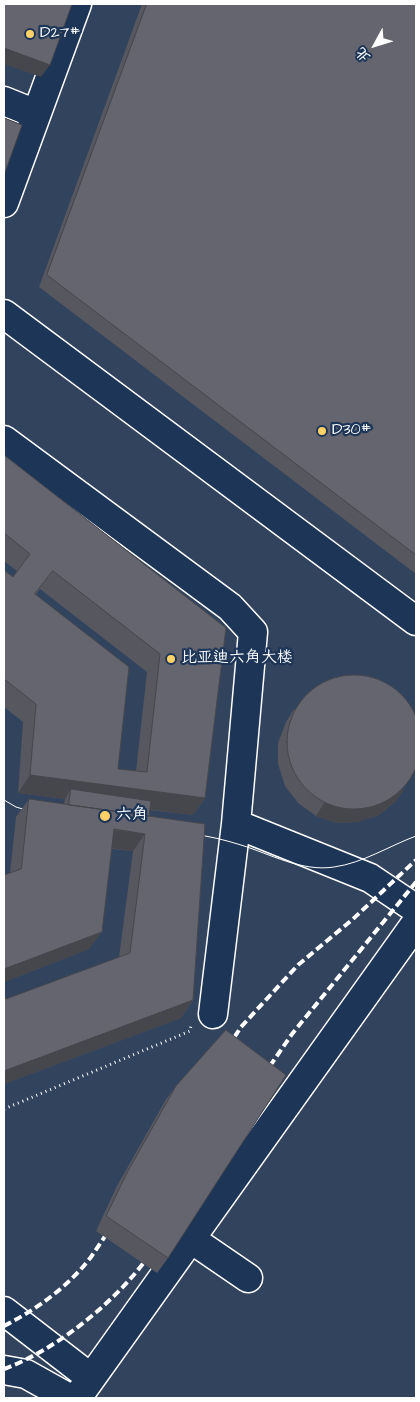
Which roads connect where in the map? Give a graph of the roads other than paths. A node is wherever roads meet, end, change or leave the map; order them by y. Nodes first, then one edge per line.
1 (77, 4) edge
2 (4, 102) edge
3 (36, 114) junction
4 (4, 203) edge
5 (4, 314) edge
6 (4, 440) edge
7 (416, 622) edge
8 (236, 824) junction
9 (416, 909) edge
10 (412, 940) edge
11 (202, 1017) road end
12 (191, 1239) junction
13 (248, 1278) dead end
14 (4, 1311) edge
15 (4, 1370) edge
16 (84, 1388) edge
17 (69, 1398) edge

1 - 3 street
2 - 3 street
3 - 4 street
5 - 7 street
6 - 8 street
8 - 9 street
8 - 11 street
10 - 12 street
12 - 13 street
12 - 16 street
14 - 16 street
15 - 17 street

